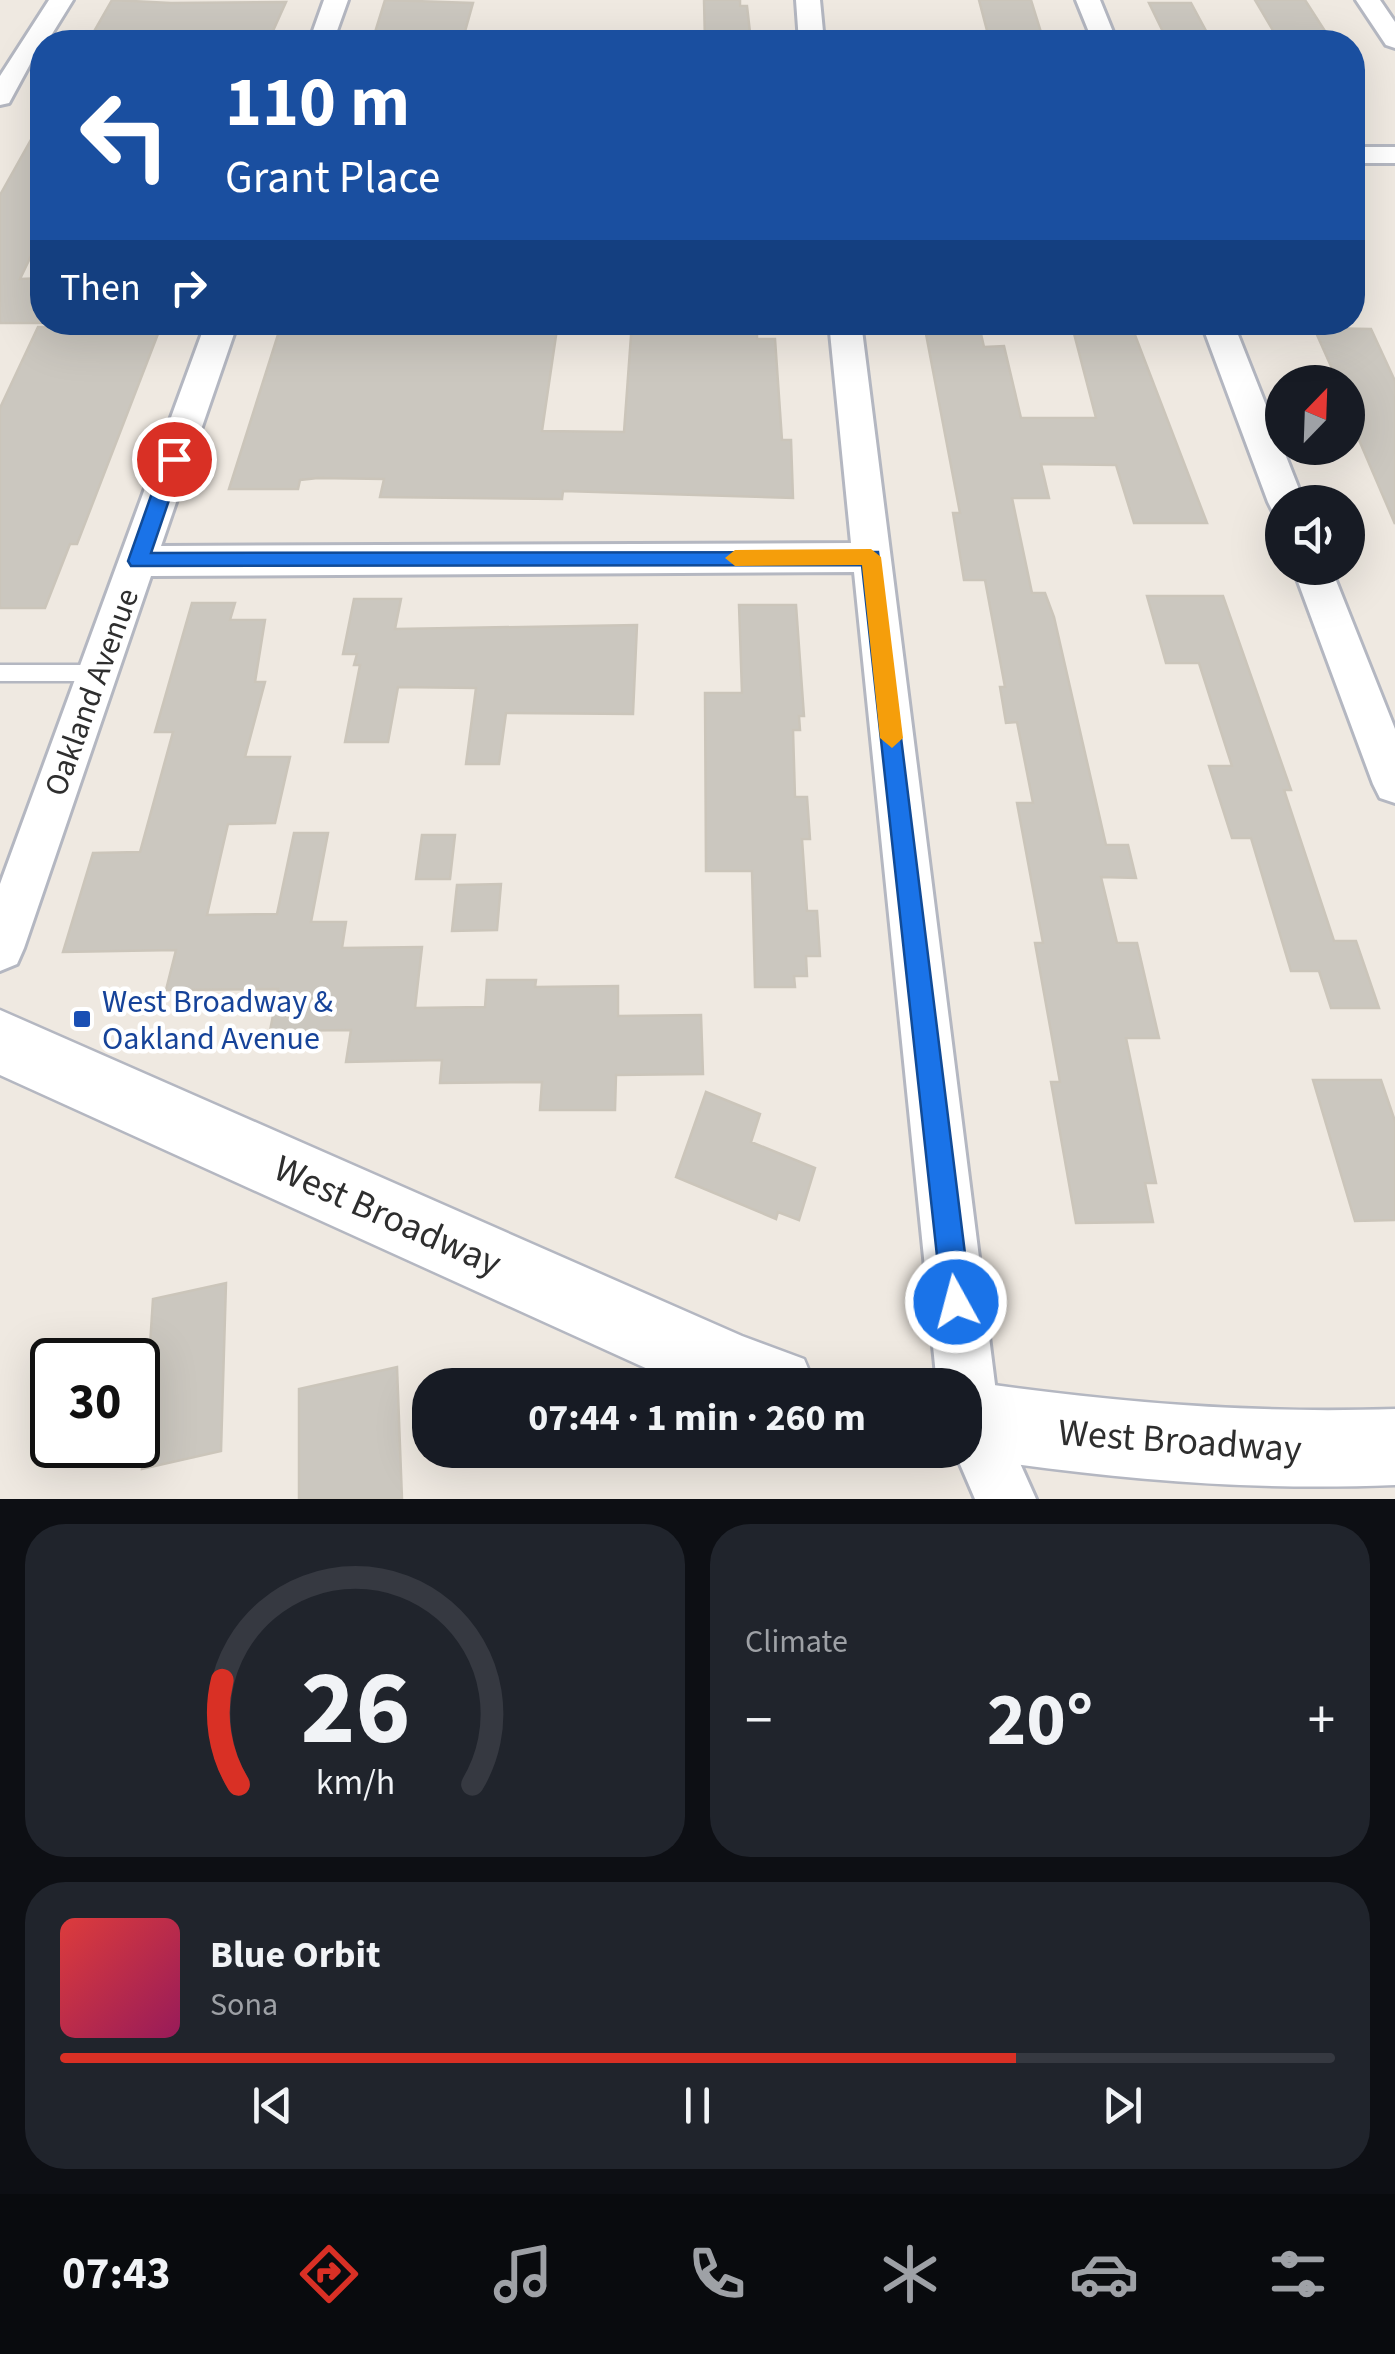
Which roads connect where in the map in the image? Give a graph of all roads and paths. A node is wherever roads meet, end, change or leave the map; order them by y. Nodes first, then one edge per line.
1 (61, 0) edge
2 (336, 0) edge
3 (808, 0) edge
4 (1088, 0) edge
5 (1368, 0) edge
6 (42, 30) edge
7 (325, 30) edge
8 (811, 30) edge
9 (1100, 30) edge
10 (1395, 40) edge
11 (30, 48) edge
12 (30, 89) edge
13 (2, 91) edge
14 (1395, 155) edge
15 (1365, 156) edge
16 (217, 335) edge
17 (847, 335) edge
18 (1222, 335) edge
19 (1279, 485) edge
20 (871, 557) junction
21 (138, 561) junction
22 (1319, 585) edge
23 (0, 672) edge
24 (98, 673) junction
25 (1395, 784) edge
26 (0, 948) edge
27 (0, 1042) edge
28 (729, 1368) edge
29 (962, 1368) edge
30 (982, 1421) edge
31 (1395, 1446) edge
32 (982, 1448) edge
33 (1006, 1499) edge

1 - 6 street
2 - 7 street
3 - 8 street
4 - 9 street
5 - 10 street
11 - 13 street
12 - 13 street
14 - 15 street
16 - 21 street, Oakland Avenue
17 - 20 street
18 - 19 street
20 - 21 street
20 - 29 street
21 - 24 street, Oakland Avenue
22 - 25 street
23 - 24 lane
24 - 26 street, Oakland Avenue
27 - 28 main road, West Broadway
30 - 31 main road, West Broadway
32 - 33 street

